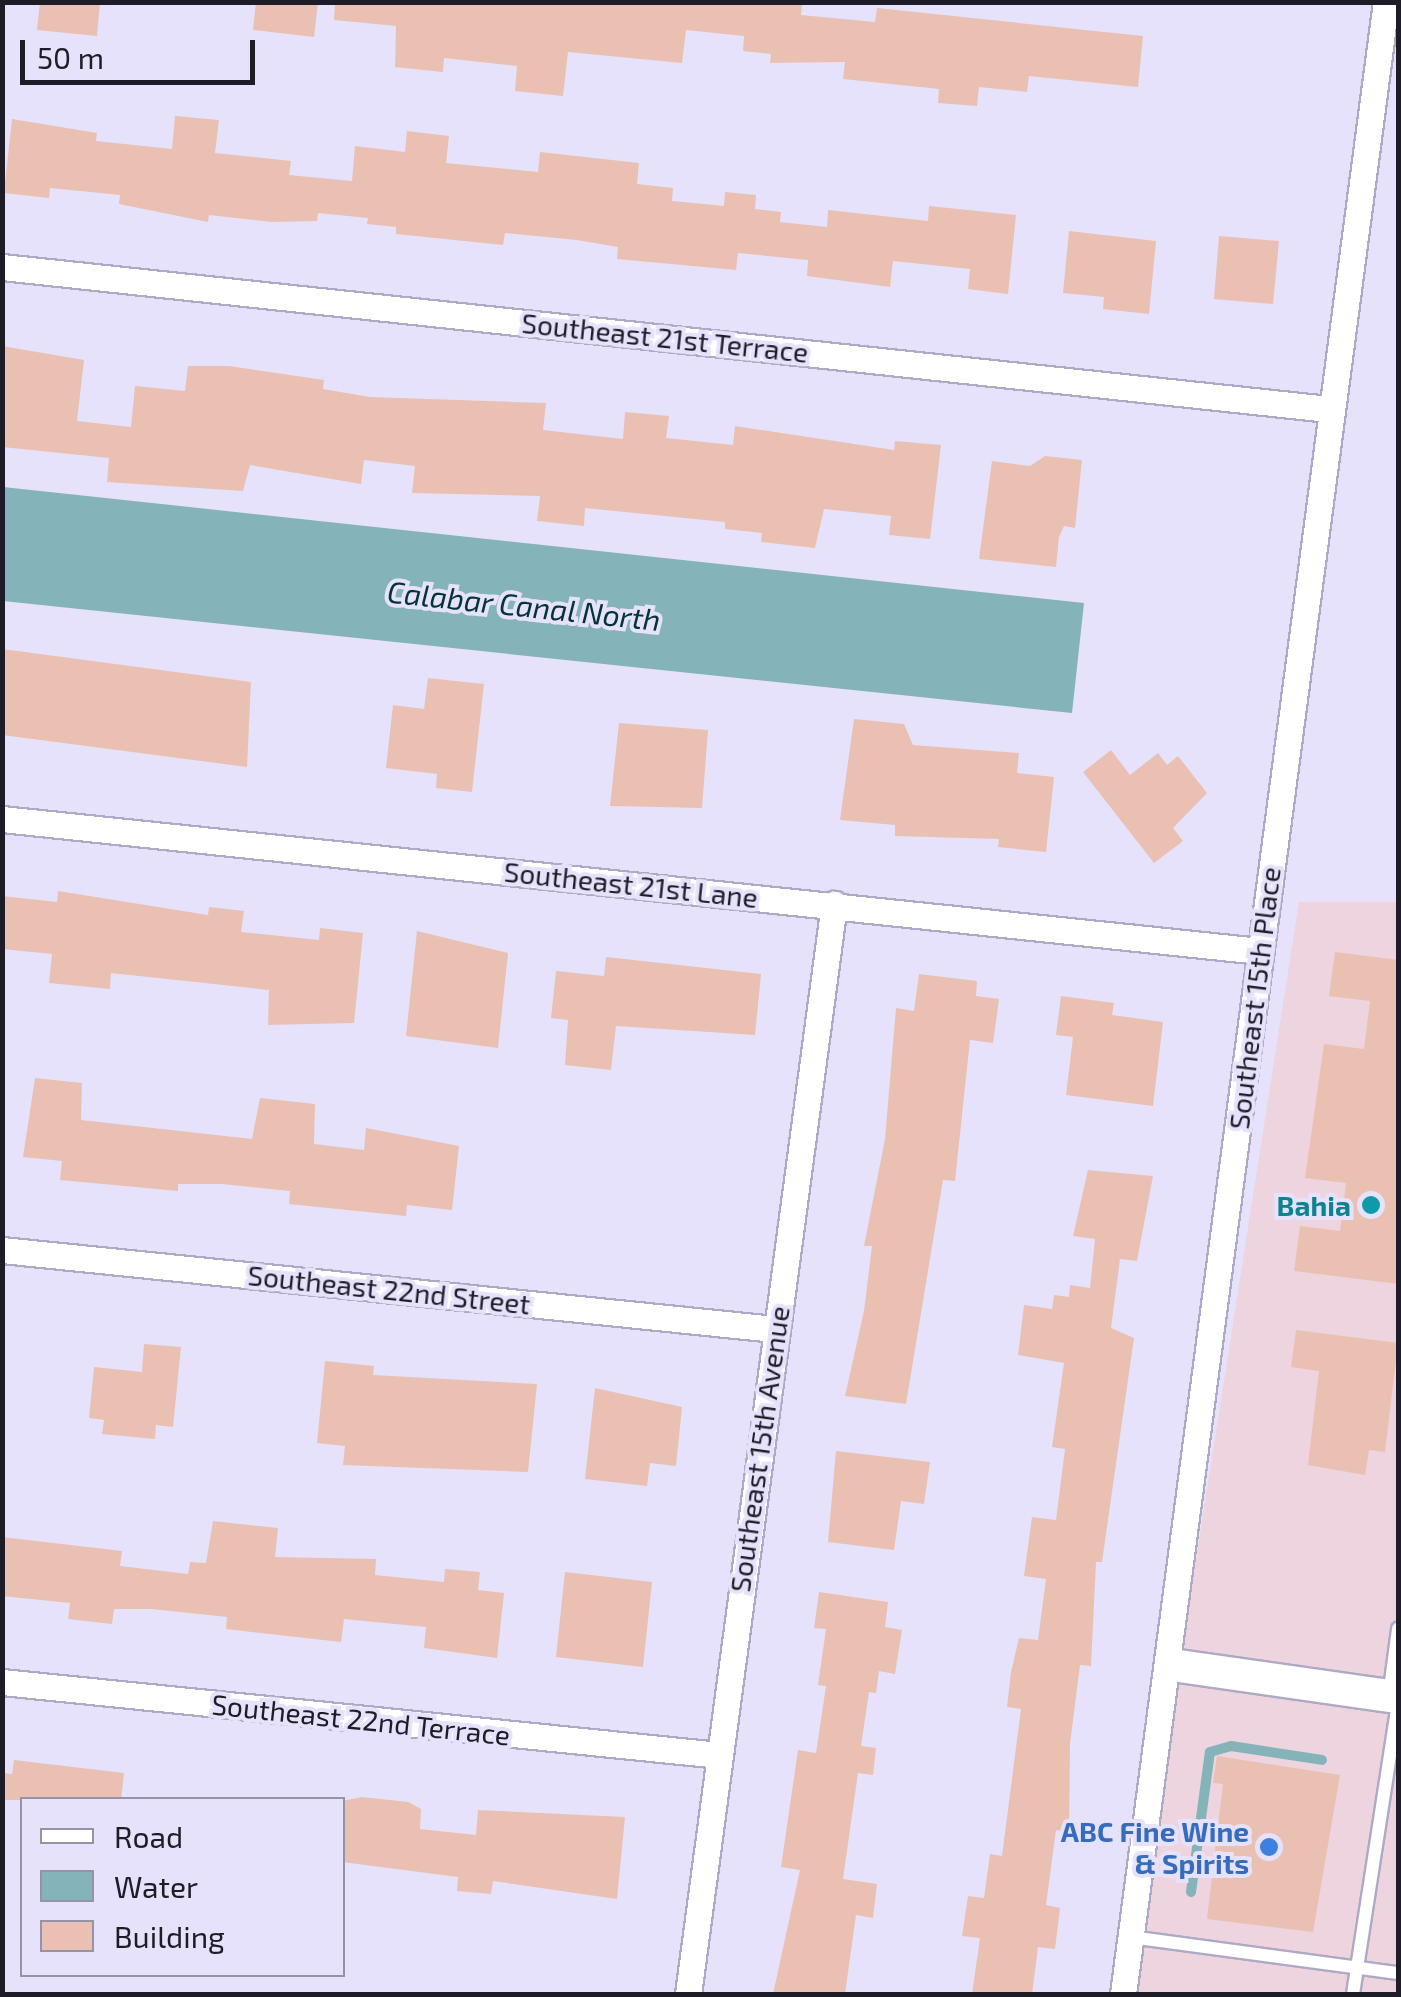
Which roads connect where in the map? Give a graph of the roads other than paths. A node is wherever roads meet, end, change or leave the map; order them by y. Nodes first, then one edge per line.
1 (1386, 2) edge
2 (2, 267) edge
3 (1328, 408) junction
4 (2, 818) edge
5 (834, 904) junction
6 (1259, 951) junction
7 (2, 1250) edge
8 (775, 1329) junction
9 (1398, 1629) edge
10 (1172, 1666) junction
11 (2, 1682) edge
12 (1395, 1699) edge
13 (719, 1755) junction
14 (1131, 1938) junction
15 (1356, 1968) junction
16 (1398, 1973) edge
17 (688, 1994) edge
18 (1122, 1994) edge
19 (1352, 1994) edge

1 - 3 street, Southeast 15th Place
2 - 3 street, Southeast 21st Terrace
3 - 6 street, Southeast 15th Place
4 - 5 street, Southeast 21st Lane
5 - 6 street, Southeast 21st Lane
5 - 8 street, Southeast 15th Avenue
6 - 10 street, Southeast 15th Place
7 - 8 street, Southeast 22nd Street
8 - 13 street, Southeast 15th Avenue
9 - 12 lane
10 - 12 street
10 - 14 street, Southeast 15th Place
11 - 13 street, Southeast 22nd Terrace
12 - 15 lane
13 - 17 street, Southeast 15th Avenue
14 - 15 lane
14 - 18 street, Southeast 15th Place
15 - 16 lane
15 - 19 lane

